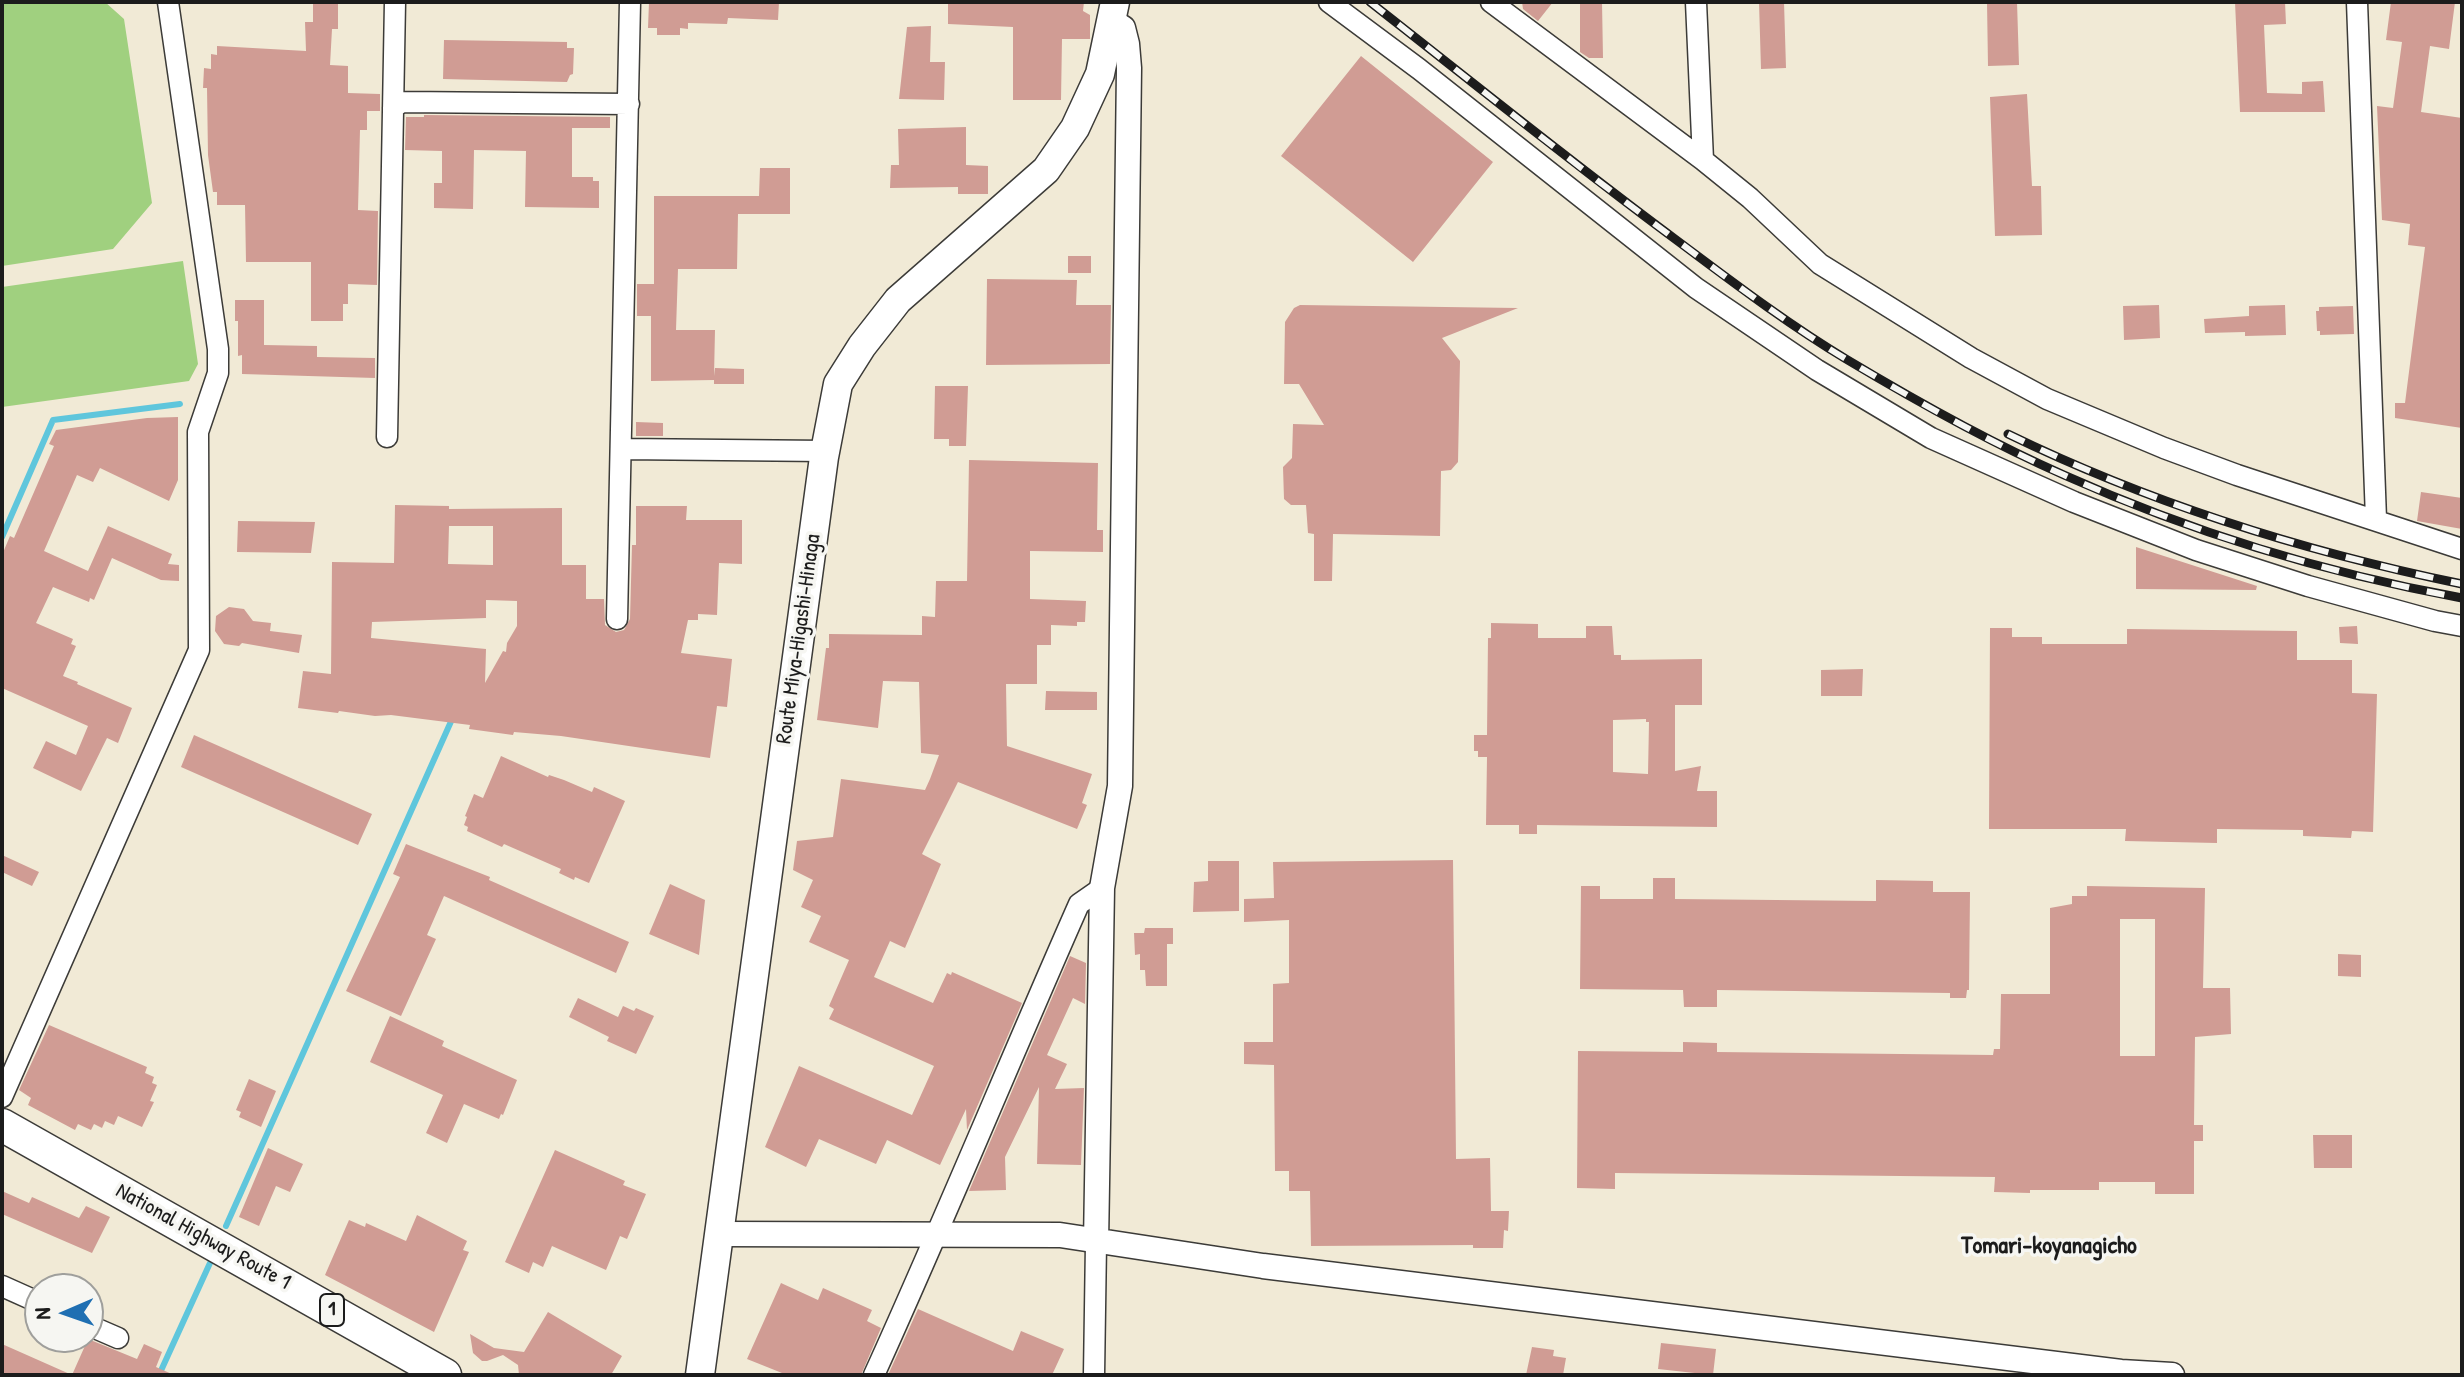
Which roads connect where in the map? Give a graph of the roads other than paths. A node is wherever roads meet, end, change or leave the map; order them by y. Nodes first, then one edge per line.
1 (168, 2) edge
2 (395, 2) edge
3 (630, 2) edge
4 (1329, 2) edge
5 (1491, 2) edge
6 (1696, 2) edge
7 (2357, 2) edge
8 (1114, 11) edge
9 (629, 104) junction
10 (393, 108) junction
11 (1703, 160) junction
12 (387, 437) dead end
13 (622, 449) junction
14 (826, 451) junction
15 (2376, 519) junction
16 (2462, 549) edge
17 (617, 619) dead end
18 (2462, 626) edge
19 (1102, 888) junction
20 (2, 1097) edge
21 (2, 1125) edge
22 (720, 1234) junction
23 (936, 1235) junction
24 (1096, 1243) junction
25 (2, 1286) edge
26 (24, 1296) edge
27 (104, 1332) edge
28 (118, 1338) dead end
29 (445, 1375) edge
30 (700, 1375) edge
31 (874, 1375) edge
32 (1094, 1375) edge
33 (2172, 1375) edge

1 - 20 street
2 - 10 street
3 - 9 street
4 - 18 street
5 - 11 street
6 - 11 street
7 - 15 street
8 - 14 main road, Route Miya-Higashi-Hinaga
8 - 19 street
9 - 10 street
9 - 13 street
10 - 12 street
11 - 15 street
13 - 14 street
13 - 17 street
14 - 22 main road, Route Miya-Higashi-Hinaga
15 - 16 street
19 - 23 street
19 - 24 street
21 - 29 highway, National Highway Route 1 / 1
22 - 23 street
22 - 30 main road, Route Miya-Higashi-Hinaga
23 - 24 street
23 - 31 street
24 - 32 street
24 - 33 street
25 - 26 street
27 - 28 street

